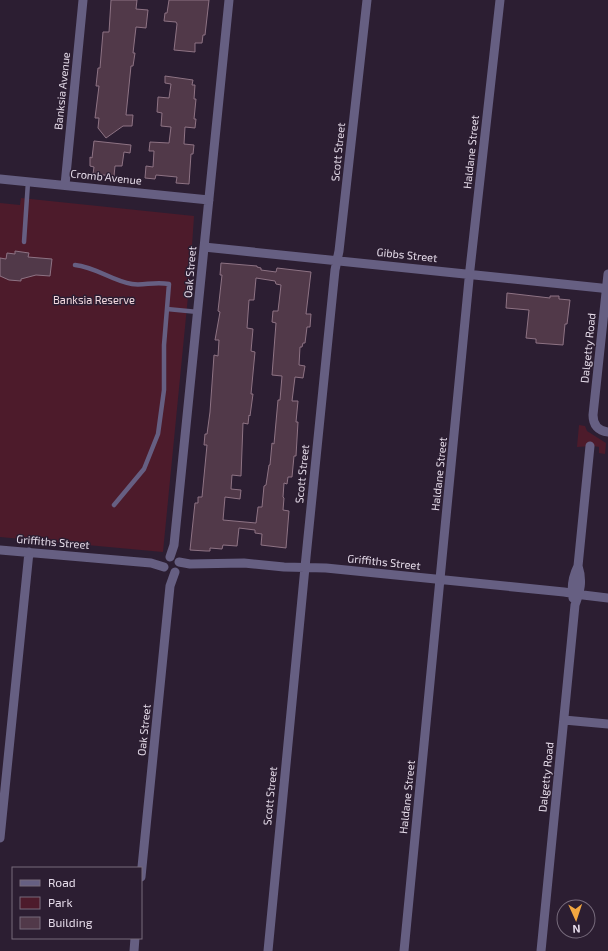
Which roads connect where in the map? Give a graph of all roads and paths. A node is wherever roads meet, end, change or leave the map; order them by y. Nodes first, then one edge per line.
1 (83, 0) edge
2 (229, 0) edge
3 (367, 0) edge
4 (500, 0) edge
5 (0, 179) edge
6 (28, 182) junction
7 (65, 185) junction
8 (209, 200) junction
9 (24, 242) dead end
10 (204, 247) junction
11 (338, 260) junction
12 (75, 265) dead end
13 (470, 274) junction
14 (608, 274) edge
15 (607, 290) edge
16 (167, 309) junction
17 (198, 312) junction
18 (608, 432) edge
19 (590, 446) dead end
20 (114, 505) dead end
21 (0, 550) edge
22 (29, 552) junction
23 (172, 565) junction
24 (305, 567) junction
25 (441, 579) junction
26 (575, 594) junction
27 (608, 598) edge
28 (564, 720) junction
29 (608, 724) edge
30 (0, 838) edge
31 (142, 867) edge
32 (135, 939) edge
33 (134, 951) edge
34 (268, 951) edge
35 (404, 951) edge
36 (541, 951) edge

1 - 7 street, Banksia Avenue
2 - 8 street, Oak Street
3 - 11 street, Scott Street
4 - 13 street, Haldane Street
5 - 6 street, Cromb Avenue
6 - 7 street, Cromb Avenue
6 - 9 lane
7 - 8 street, Cromb Avenue
8 - 10 street, Oak Street
10 - 11 street, Gibbs Street
10 - 17 street, Oak Street
11 - 13 street, Gibbs Street
11 - 24 street, Scott Street
12 - 16 lane
13 - 15 street, Gibbs Street
13 - 25 street, Haldane Street
14 - 15 street, Dalgetty Road
15 - 18 street, Dalgetty Road
16 - 17 lane
16 - 20 lane
17 - 23 street, Oak Street
19 - 26 street, Dalgetty Road
21 - 22 street, Griffiths Street
22 - 23 street, Griffiths Street
22 - 30 street
23 - 24 street, Griffiths Street
23 - 31 street, Oak Street
24 - 25 street, Griffiths Street
24 - 34 street, Scott Street
25 - 26 street, Griffiths Street
25 - 35 street, Haldane Street
26 - 27 street, Griffiths Street
26 - 28 street, Dalgetty Road
28 - 29 street
28 - 36 street, Dalgetty Road
32 - 33 street

